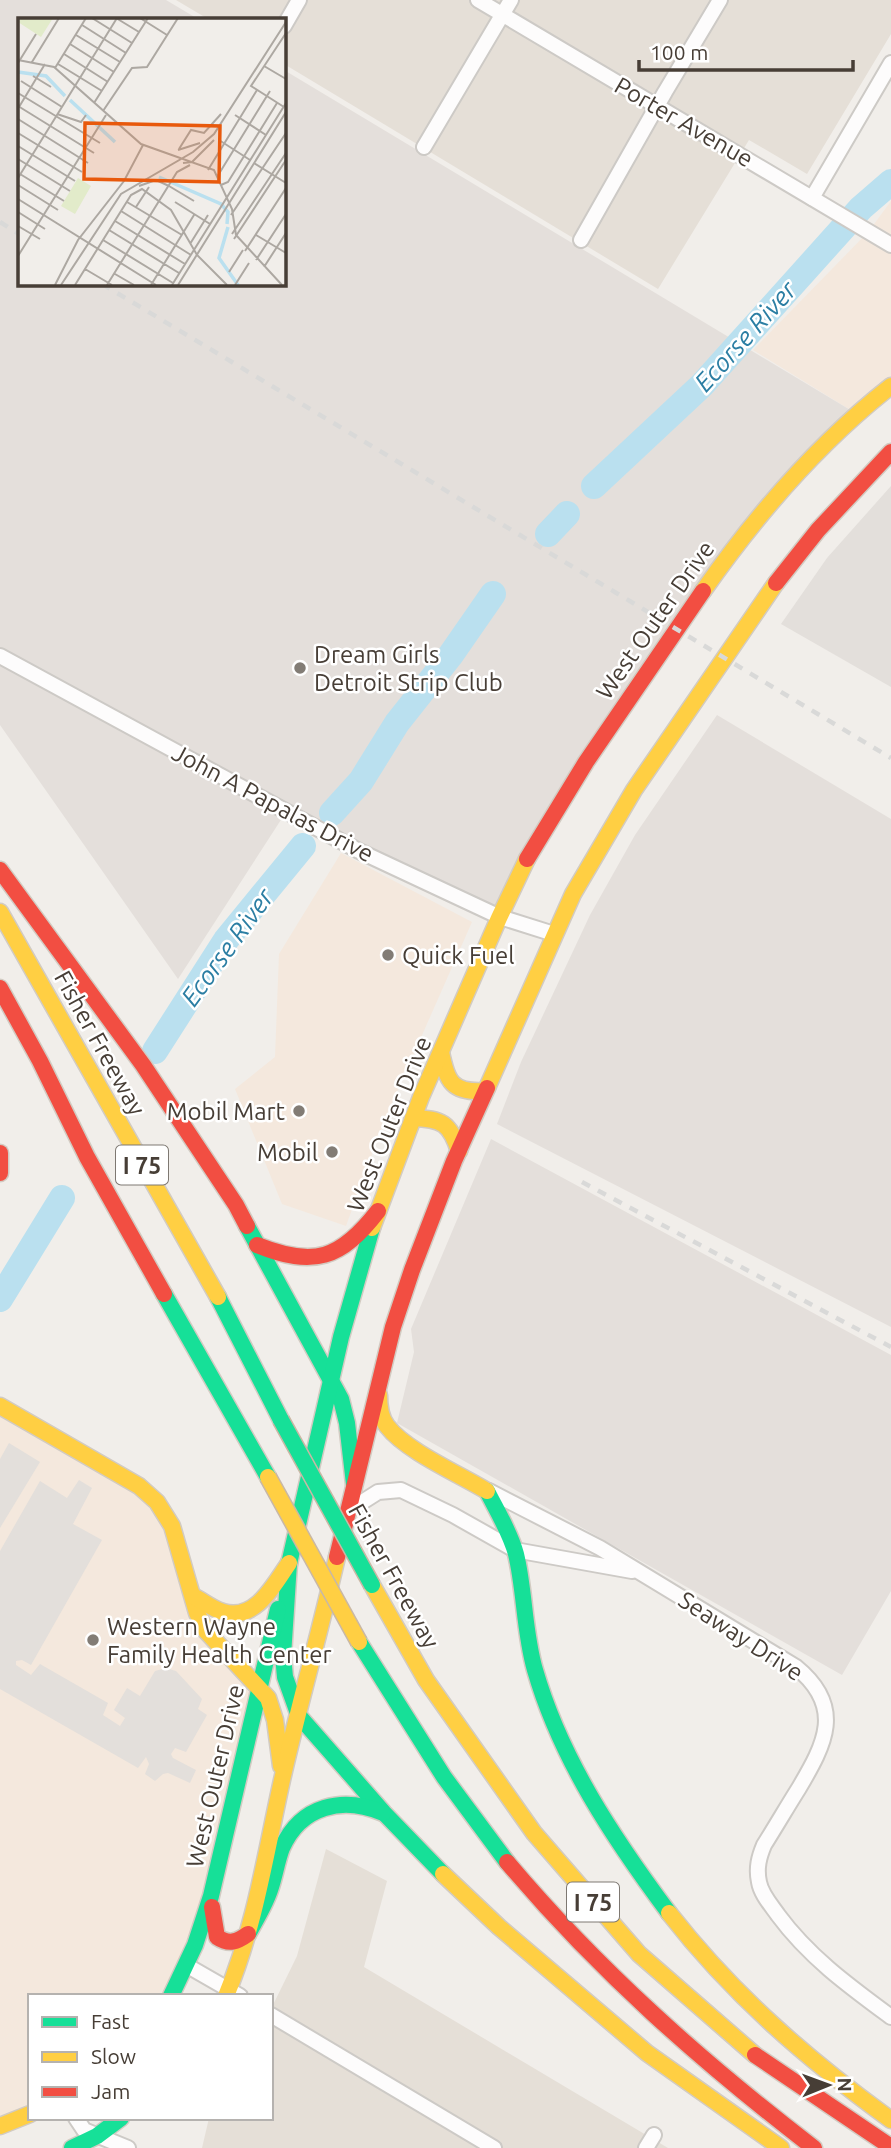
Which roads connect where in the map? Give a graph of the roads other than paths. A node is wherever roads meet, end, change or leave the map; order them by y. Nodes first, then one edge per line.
1 (299, 0) edge
2 (478, 0) edge
3 (511, 0) edge
4 (720, 0) edge
5 (502, 15) junction
6 (285, 24) edge
7 (891, 63) edge
8 (656, 107) junction
9 (424, 147) dead end
10 (812, 198) junction
11 (581, 240) dead end
12 (891, 245) edge
13 (891, 386) edge
14 (891, 452) edge
15 (0, 656) edge
16 (0, 870) edge
17 (0, 912) edge
18 (500, 917) junction
19 (554, 934) junction
20 (0, 988) edge
21 (441, 1052) junction
22 (485, 1091) junction
23 (413, 1118) junction
24 (459, 1150) junction
25 (0, 1153) edge
26 (0, 1173) edge
27 (378, 1211) junction
28 (257, 1245) junction
29 (331, 1380) junction
30 (379, 1383) junction
31 (0, 1406) edge
32 (354, 1484) junction
33 (487, 1491) junction
34 (348, 1511) junction
35 (515, 1549) junction
36 (289, 1563) junction
37 (641, 1573) junction
38 (193, 1596) junction
39 (259, 1688) junction
40 (299, 1716) junction
41 (282, 1778) junction
42 (384, 1813) junction
43 (211, 1896) junction
44 (248, 1934) junction
45 (186, 1965) junction
46 (172, 1994) edge
47 (231, 1994) edge
48 (273, 2016) edge
49 (891, 2017) edge
50 (28, 2115) edge
51 (77, 2120) edge
52 (118, 2120) edge
53 (891, 2120) edge
54 (0, 2126) edge
55 (97, 2136) junction
56 (891, 2147) edge
57 (72, 2148) edge
58 (128, 2148) edge
59 (494, 2148) edge
60 (781, 2148) edge
61 (814, 2148) edge

1 - 6 street
2 - 5 street, Porter Avenue
3 - 5 street
4 - 8 street
5 - 8 street, Porter Avenue
5 - 9 street
7 - 10 street
8 - 10 street, Porter Avenue
8 - 11 street
10 - 12 street, Porter Avenue
13 - 18 main road, West Outer Drive
14 - 19 main road
15 - 18 street, John A Papalas Drive
16 - 28 main road
17 - 56 main road, Fisher Freeway / I 75, bridge
18 - 19 street, John A Papalas Drive
18 - 21 main road, West Outer Drive
19 - 22 main road
20 - 61 main road, I 75, bridge
21 - 22 main road
21 - 23 main road, West Outer Drive
22 - 24 main road
23 - 24 main road
23 - 27 main road, West Outer Drive
24 - 30 main road
25 - 26 main road
27 - 28 main road
27 - 29 main road, West Outer Drive
28 - 29 main road
29 - 32 main road
29 - 36 main road, West Outer Drive
30 - 32 main road
30 - 33 main road
31 - 38 main road
32 - 34 main road
33 - 35 main road
33 - 37 street, Seaway Drive
34 - 35 street, Seaway Drive
34 - 40 main road
35 - 37 street, Seaway Drive
35 - 53 main road
36 - 38 main road
36 - 39 main road, West Outer Drive
36 - 40 main road
37 - 49 street, Seaway Drive
38 - 39 main road
39 - 41 main road
39 - 43 main road, West Outer Drive
40 - 41 main road
40 - 42 main road
41 - 44 main road
42 - 44 main road
42 - 60 main road
43 - 44 main road
43 - 45 main road, West Outer Drive
44 - 47 main road
45 - 46 main road, West Outer Drive
45 - 47 street
48 - 59 street
50 - 54 main road
51 - 55 street
52 - 55 main road
55 - 57 main road
55 - 58 street

